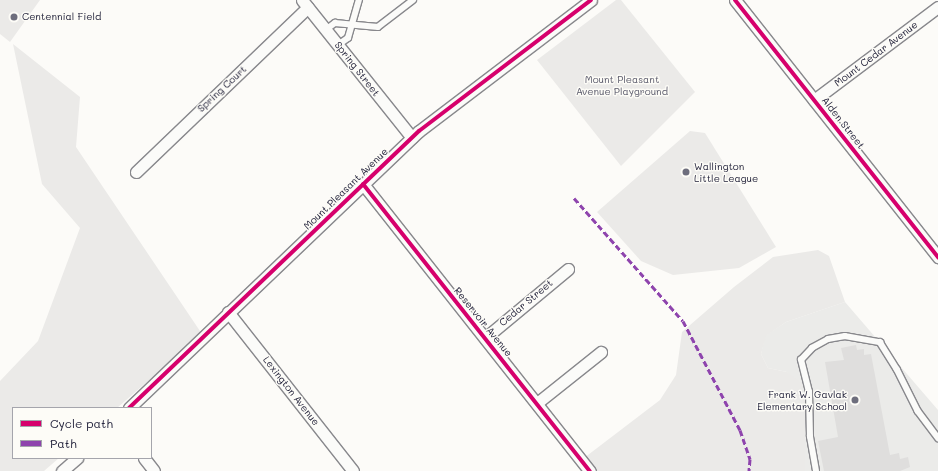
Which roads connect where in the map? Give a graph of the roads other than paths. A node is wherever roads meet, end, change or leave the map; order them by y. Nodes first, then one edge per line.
1 (358, 0) edge
2 (413, 0) edge
3 (591, 0) edge
4 (735, 0) edge
5 (305, 4) edge
6 (938, 7) edge
7 (352, 24) junction
8 (327, 30) junction
9 (338, 44) junction
10 (814, 100) junction
11 (412, 138) junction
12 (136, 172) dead end
13 (363, 184) junction
14 (938, 257) edge
15 (568, 268) dead end
16 (228, 312) junction
17 (485, 338) junction
18 (601, 352) dead end
19 (537, 403) junction
20 (130, 407) edge
21 (938, 438) edge
22 (76, 459) edge
23 (145, 459) edge
24 (62, 471) edge
25 (154, 471) edge
26 (353, 471) edge
27 (590, 471) edge
28 (816, 471) edge

1 - 7 lane
2 - 7 lane
3 - 11 street, Mount Pleasant Avenue
4 - 10 street, Alden Street
5 - 8 street, Spring Street
5 - 12 street, Spring Court
6 - 10 street, Mount Cedar Avenue
7 - 8 lane
7 - 9 lane
8 - 9 street, Spring Street
9 - 11 street, Spring Street
10 - 14 street, Alden Street
11 - 13 street, Mount Pleasant Avenue
13 - 16 street, Mount Pleasant Avenue
13 - 17 street, Reservoir Avenue
15 - 17 street, Cedar Street
16 - 20 street, Mount Pleasant Avenue
16 - 26 street, Lexington Avenue
17 - 19 street, Reservoir Avenue
18 - 19 street
19 - 27 street, Reservoir Avenue
21 - 28 lane
22 - 24 street
23 - 25 street

